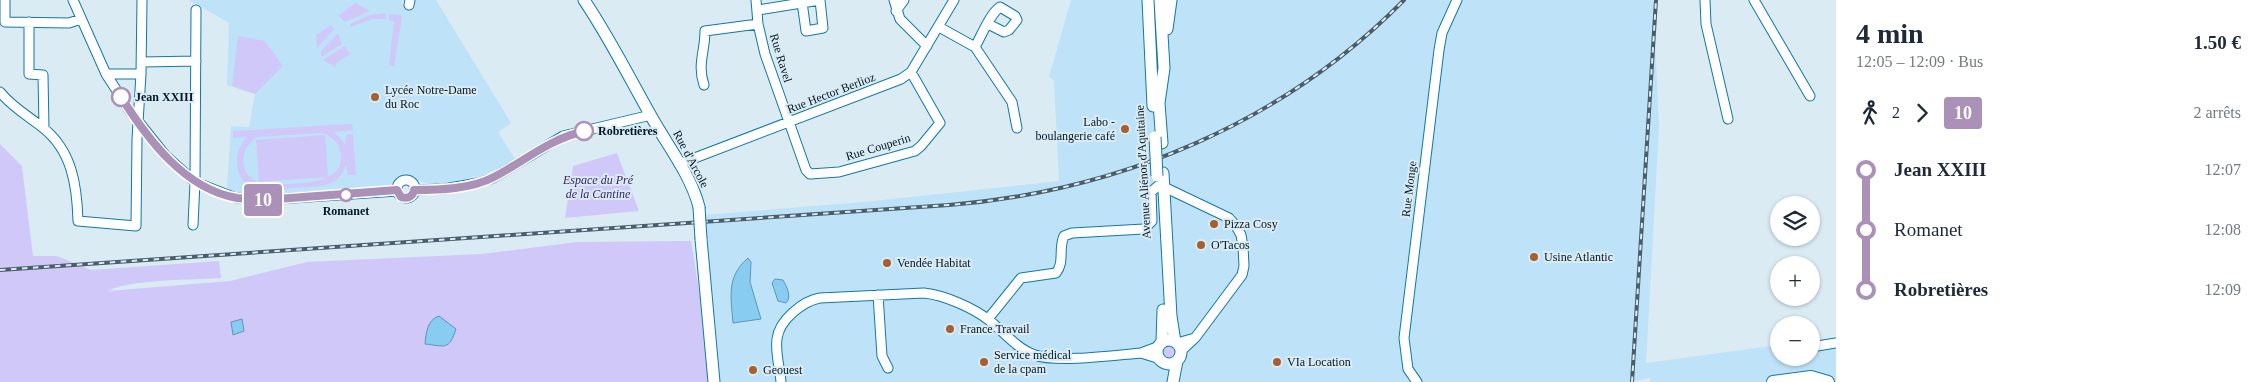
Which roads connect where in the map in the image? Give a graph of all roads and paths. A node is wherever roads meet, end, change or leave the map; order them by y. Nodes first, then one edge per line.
1 (5, 0) edge
2 (73, 0) edge
3 (142, 0) edge
4 (584, 0) edge
5 (756, 0) edge
6 (894, 0) edge
7 (904, 0) edge
8 (954, 0) edge
9 (1148, 0) edge
10 (1153, 0) edge
11 (1160, 0) edge
12 (1170, 0) edge
13 (1457, 0) edge
14 (1705, 0) edge
15 (1754, 0) edge
16 (802, 2) dead end
17 (196, 10) dead end
18 (758, 10) junction
19 (896, 11) junction
20 (81, 19) junction
21 (29, 22) junction
22 (758, 24) junction
23 (988, 24) dead end
24 (939, 26) junction
25 (927, 46) junction
26 (975, 47) junction
27 (196, 61) junction
28 (142, 62) junction
29 (1164, 68) junction
30 (911, 72) junction
31 (106, 74) junction
32 (141, 74) junction
33 (704, 85) dead end
34 (1161, 88) junction
35 (0, 92) edge
36 (1810, 96) dead end
37 (651, 115) junction
38 (1728, 119) dead end
39 (789, 122) junction
40 (139, 123) junction
41 (44, 128) junction
42 (1017, 128) dead end
43 (1159, 140) junction
44 (679, 164) junction
45 (1161, 181) junction
46 (195, 182) junction
47 (193, 225) dead end
48 (878, 295) junction
49 (988, 319) junction
50 (1836, 343) edge
51 (1820, 345) edge
52 (1177, 349) junction
53 (1160, 353) junction
54 (888, 368) dead end
55 (1836, 380) edge
56 (714, 382) edge
57 (781, 382) edge
58 (1167, 382) edge
59 (1173, 382) edge
60 (1417, 382) edge
61 (1773, 382) edge
62 (1824, 382) edge
63 (1828, 382) edge

1 - 21 street
2 - 20 street
3 - 28 street
4 - 37 main road, Rue d'Arcole
5 - 18 street, Rue Ravel
6 - 19 street
7 - 19 street
8 - 24 street
9 - 43 main road, Avenue Aliénor d'Aquitaine
10 - 34 main road, Avenue Aliénor d'Aquitaine
11 - 29 main road, Avenue Aliénor d'Aquitaine
12 - 29 main road, Avenue Aliénor d'Aquitaine
13 - 60 street, Rue Monge
14 - 38 street
15 - 36 street
16 - 18 street
17 - 27 street
18 - 22 street, Rue Ravel
19 - 25 street
20 - 21 street
20 - 31 street
21 - 41 street
22 - 33 street
22 - 39 street, Rue Ravel
23 - 26 street
24 - 25 street
24 - 26 street
25 - 30 street
26 - 42 street
27 - 28 street
27 - 46 street
28 - 32 street
29 - 34 main road, Avenue Aliénor d'Aquitaine
30 - 39 street, Rue Hector Berlioz
30 - 39 street, Rue Couperin
31 - 32 street
31 - 40 street
32 - 40 street
34 - 43 main road, Avenue Aliénor d'Aquitaine
35 - 41 street
37 - 44 main road, Rue d'Arcole
37 - 46 street
39 - 44 street, Rue Hector Berlioz
40 - 41 street
40 - 46 street
43 - 45 main road, Avenue Aliénor d'Aquitaine
44 - 56 main road, Rue d'Arcole, bridge
45 - 49 street
45 - 52 main road, Avenue Aliénor d'Aquitaine
45 - 52 street
45 - 53 main road, Avenue Aliénor d'Aquitaine
46 - 47 street
48 - 49 street
48 - 54 street
48 - 57 street
49 - 53 street
50 - 51 street
52 - 53 main road
52 - 53 main road
52 - 59 main road, Avenue Aliénor d'Aquitaine
53 - 58 main road, Avenue Aliénor d'Aquitaine
55 - 63 highway
61 - 63 highway
62 - 63 highway

